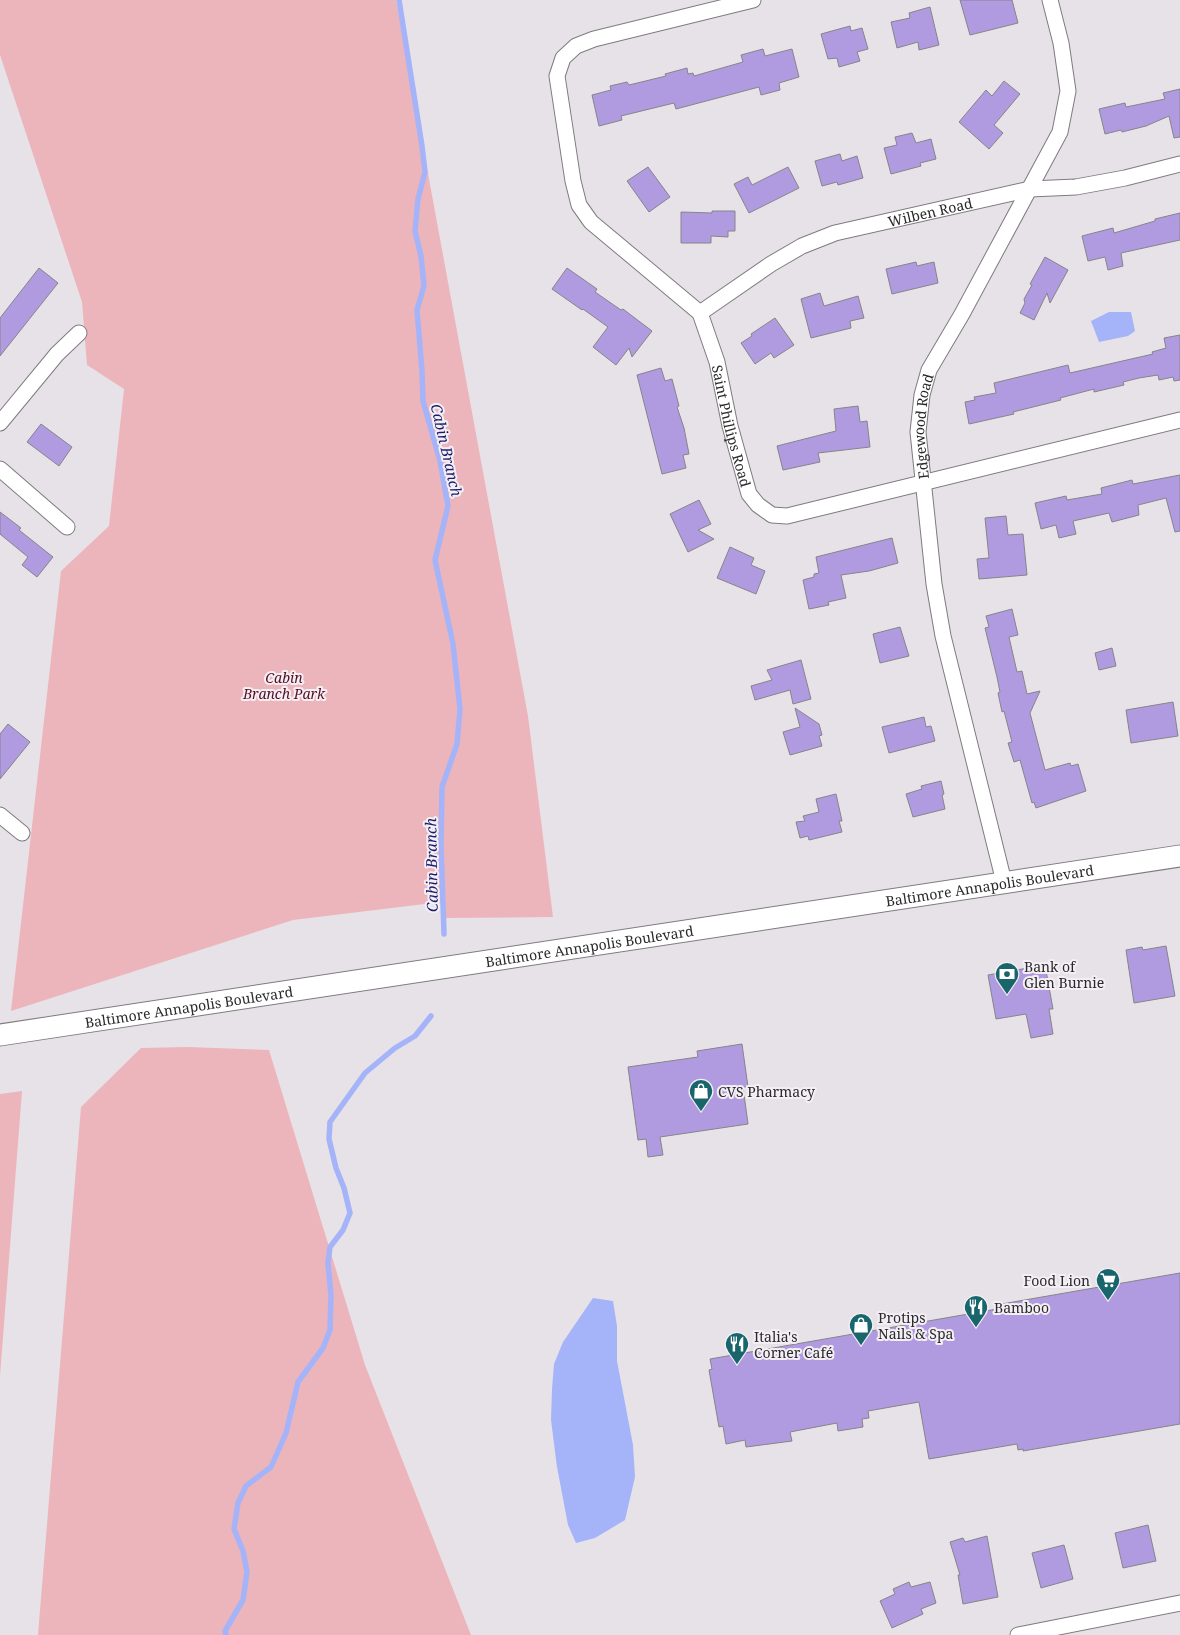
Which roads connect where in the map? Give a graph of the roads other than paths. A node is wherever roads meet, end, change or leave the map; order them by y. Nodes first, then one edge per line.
1 (753, 0) edge
2 (1050, 0) edge
3 (1180, 164) edge
4 (1030, 189) junction
5 (700, 314) junction
6 (79, 333) dead end
7 (1180, 420) edge
8 (0, 424) edge
9 (0, 469) edge
10 (924, 483) junction
11 (67, 527) dead end
12 (0, 815) edge
13 (22, 833) dead end
14 (1180, 856) edge
15 (1004, 882) junction
16 (0, 1035) edge
17 (1180, 1603) edge
18 (1090, 1628) edge
19 (1018, 1635) edge

1 - 5 street
2 - 4 street, Edgewood Road
3 - 4 street, Wilben Road
4 - 5 street, Wilben Road
4 - 10 street, Edgewood Road
5 - 10 street, Saint Phillips Road
6 - 8 street
7 - 10 street, Saint Phillips Road
9 - 11 street
10 - 15 street, Edgewood Road
12 - 13 street
14 - 15 main road, Baltimore Annapolis Boulevard
15 - 16 main road, Baltimore Annapolis Boulevard
17 - 18 street
18 - 19 street

